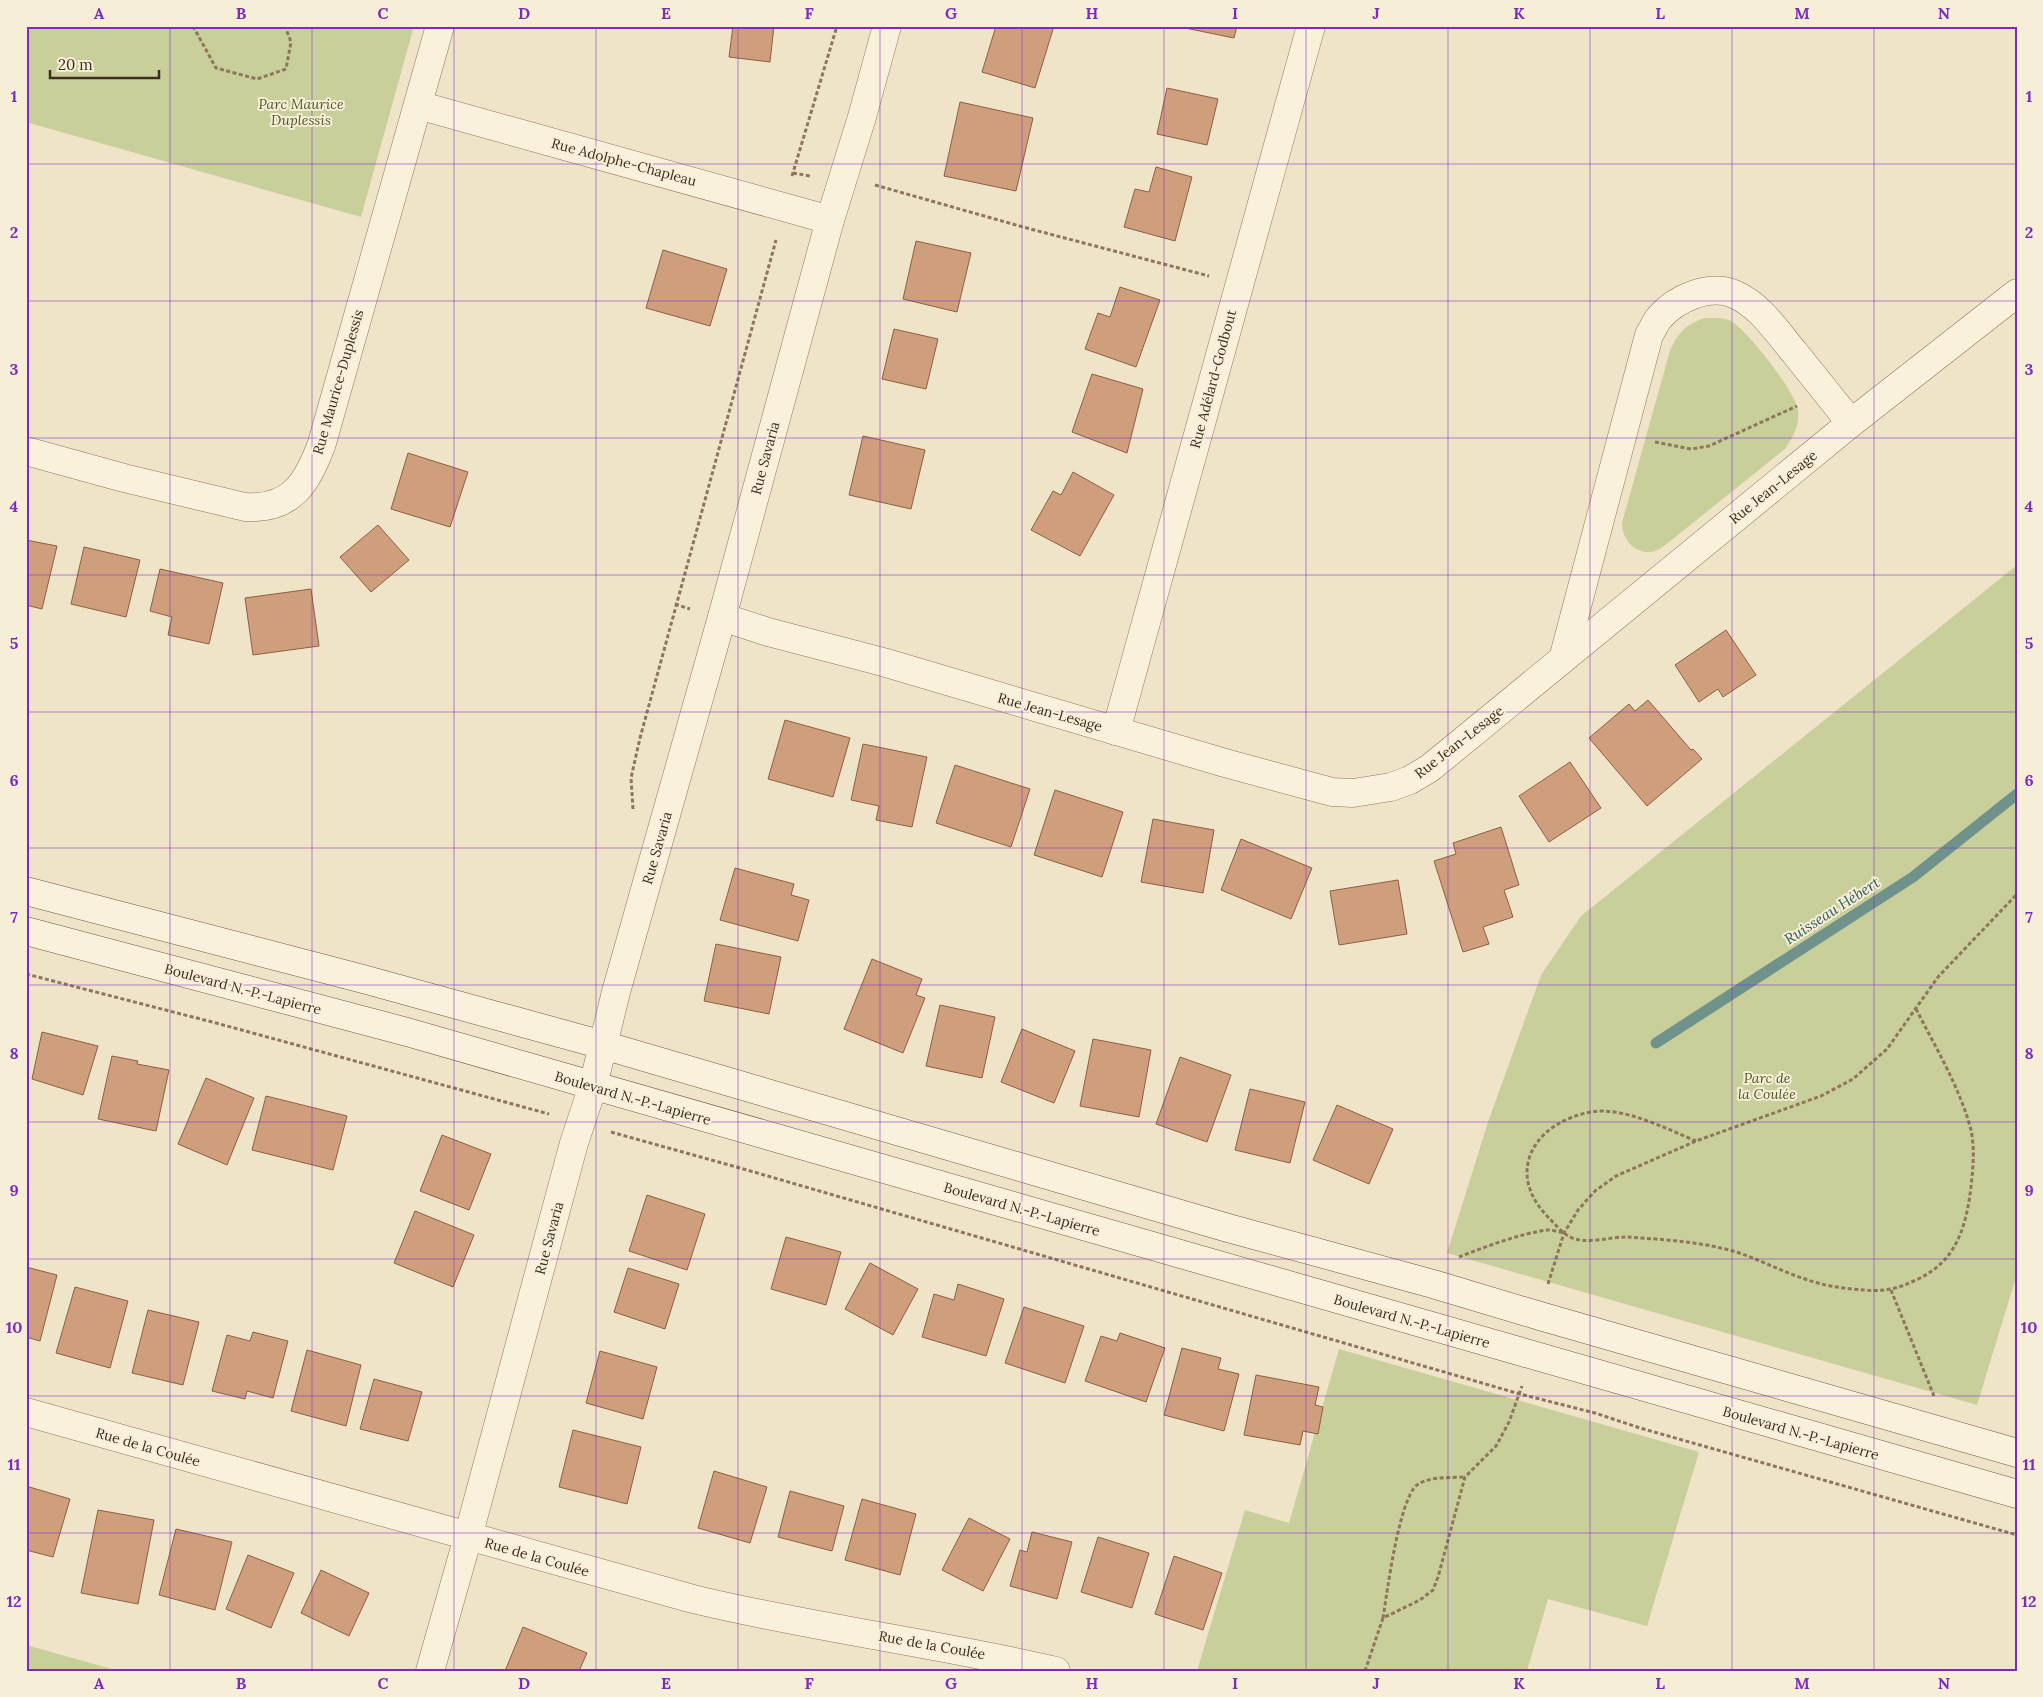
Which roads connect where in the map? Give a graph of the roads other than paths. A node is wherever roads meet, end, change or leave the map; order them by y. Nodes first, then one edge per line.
1 (440, 26) edge
2 (887, 26) edge
3 (1311, 26) edge
4 (418, 105) junction
5 (830, 220) junction
6 (2017, 293) edge
7 (1851, 423) junction
8 (26, 451) edge
9 (722, 617) junction
10 (1563, 659) junction
11 (1116, 731) junction
12 (26, 891) edge
13 (26, 931) edge
14 (603, 1046) junction
15 (593, 1086) junction
16 (26, 1412) edge
17 (2017, 1453) edge
18 (2017, 1494) edge
19 (468, 1537) junction
20 (430, 1671) edge
21 (1056, 1671) edge

1 - 4 street, Rue Maurice-Duplessis
2 - 5 street, Rue Savaria
3 - 11 street, Rue Adélard-Godbout
4 - 5 street, Rue Adolphe-Chapleau
4 - 8 street, Rue Maurice-Duplessis
5 - 9 street, Rue Savaria
6 - 7 street, Rue Jean-Lesage
7 - 10 street, Rue Jean-Lesage
7 - 10 street
9 - 11 street, Rue Jean-Lesage
9 - 14 street, Rue Savaria
10 - 11 street, Rue Jean-Lesage
12 - 14 street
13 - 15 street, Boulevard N.-P.-Lapierre
14 - 15 street, Rue Savaria
14 - 17 street
15 - 18 street, Boulevard N.-P.-Lapierre
15 - 19 street, Rue Savaria
16 - 19 street, Rue de la Coulée
19 - 20 street, Rue Savaria
19 - 21 street, Rue de la Coulée

